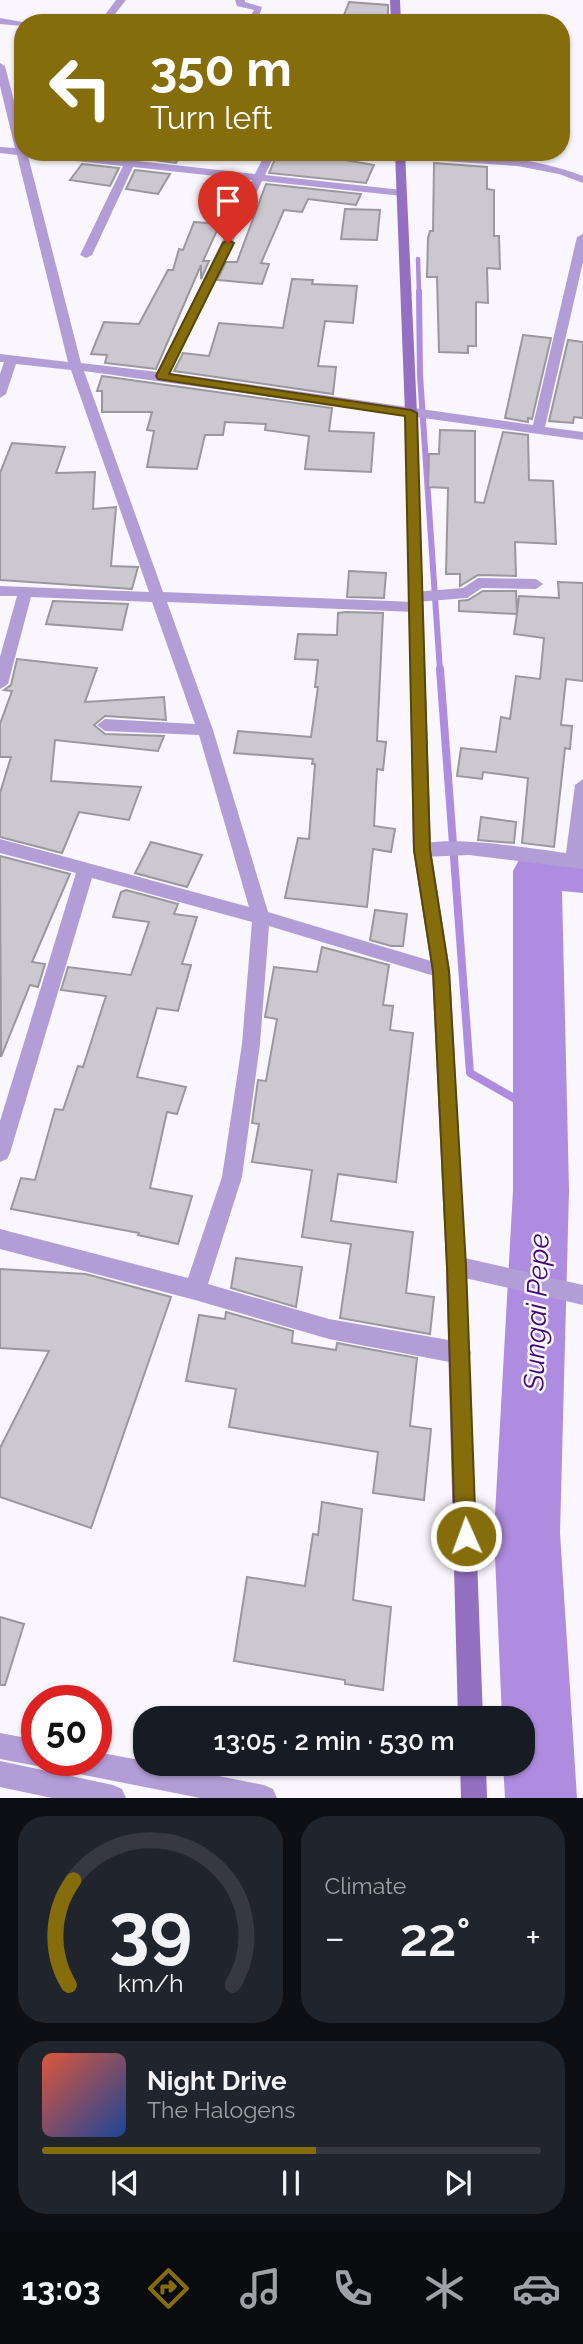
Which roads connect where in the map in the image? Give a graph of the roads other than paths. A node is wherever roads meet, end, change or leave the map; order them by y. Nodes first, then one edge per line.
1 (121, 0) edge
2 (240, 0) edge
3 (110, 14) edge
4 (256, 14) edge
5 (0, 66) edge
6 (14, 121) edge
7 (24, 161) edge
8 (110, 161) edge
9 (157, 161) edge
10 (267, 161) edge
11 (400, 161) edge
12 (493, 161) edge
13 (130, 163) junction
14 (155, 165) junction
15 (259, 179) junction
16 (583, 180) edge
17 (402, 193) junction
18 (583, 237) edge
19 (86, 255) dead end
20 (5, 359) edge
21 (76, 367) junction
22 (162, 376) junction
23 (0, 394) edge
24 (411, 413) junction
25 (538, 430) junction
26 (583, 436) edge
27 (536, 584) dead end
28 (0, 592) edge
29 (25, 594) junction
30 (159, 596) junction
31 (420, 599) junction
32 (1, 681) edge
33 (106, 725) dead end
34 (205, 730) junction
35 (583, 785) edge
36 (0, 846) edge
37 (427, 849) junction
38 (579, 862) edge
39 (86, 870) junction
40 (261, 917) junction
41 (441, 971) junction
42 (0, 1153) edge
43 (0, 1239) edge
44 (456, 1266) junction
45 (195, 1290) junction
46 (577, 1295) edge
47 (460, 1353) junction
48 (471, 1706) edge
49 (0, 1746) edge
50 (21, 1750) edge
51 (112, 1768) edge
52 (0, 1774) edge
53 (473, 1776) edge
54 (113, 1798) edge
55 (264, 1798) edge
56 (474, 1798) edge

1 - 3 street
2 - 4 street
5 - 6 street
7 - 21 street
8 - 13 street
9 - 14 street
10 - 15 street
11 - 17 main road
12 - 16 street
13 - 14 street
13 - 19 street
14 - 15 street
15 - 17 street
15 - 22 street
17 - 24 main road
18 - 25 street
20 - 21 street
20 - 23 street
21 - 22 street
21 - 30 street
22 - 24 street
24 - 25 street
24 - 31 main road
25 - 26 street
27 - 31 street
28 - 29 street
29 - 30 street
29 - 32 street
30 - 31 street
30 - 34 street
31 - 37 main road
33 - 34 street
34 - 40 street
35 - 38 street
36 - 39 street
37 - 38 street
37 - 41 main road
39 - 40 street
39 - 42 street
40 - 41 street
40 - 45 street
41 - 44 main road
43 - 45 street
44 - 46 street
44 - 47 main road
45 - 47 street
47 - 48 main road
49 - 50 street
51 - 55 street
52 - 54 street
53 - 56 main road

